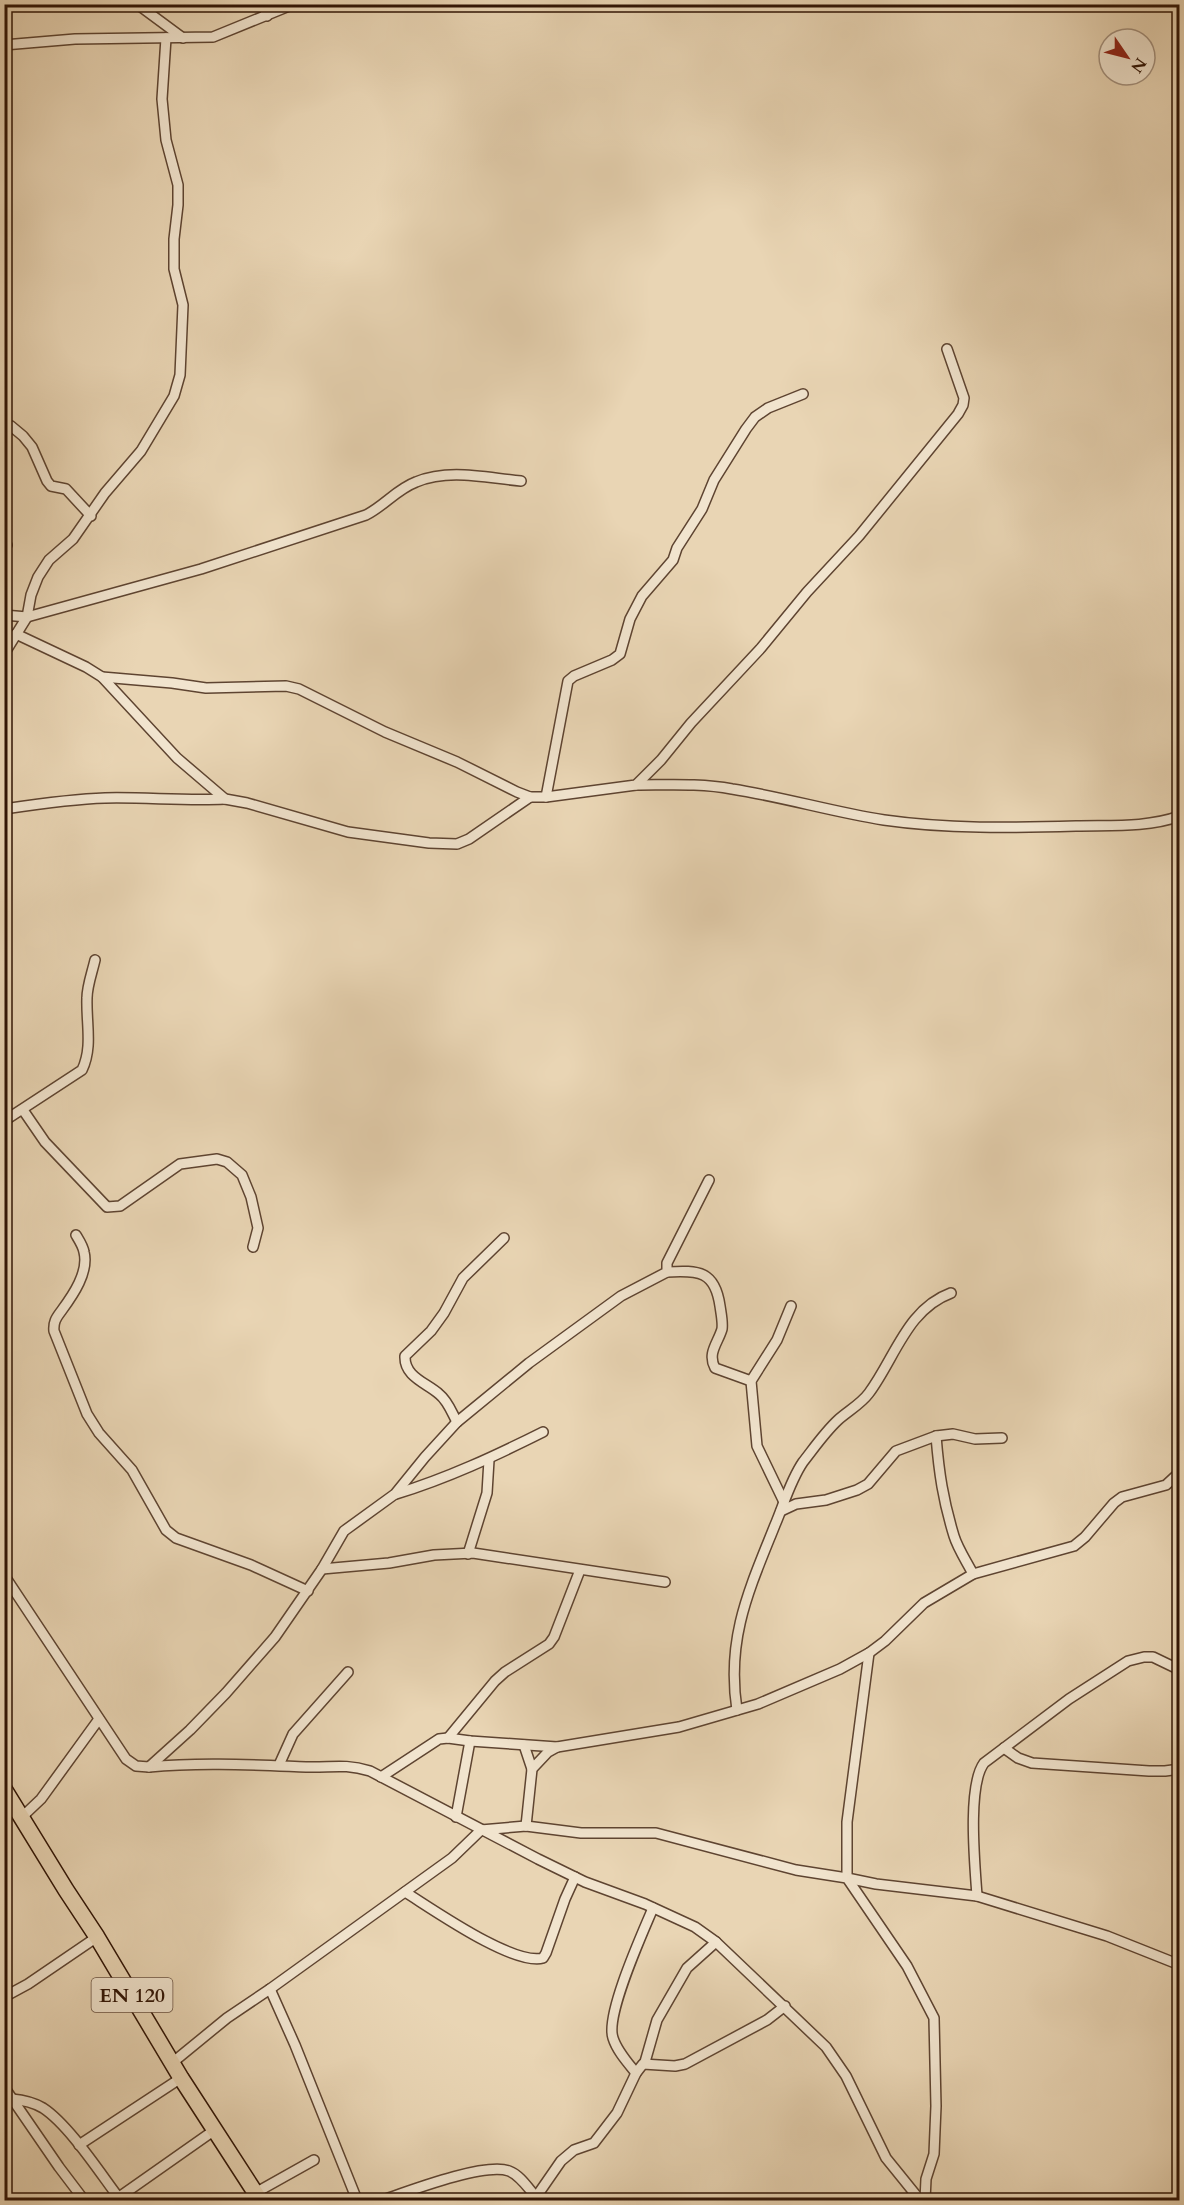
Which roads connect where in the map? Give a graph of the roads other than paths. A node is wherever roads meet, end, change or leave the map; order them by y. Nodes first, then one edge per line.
1 (137, 4) edge
2 (263, 4) edge
3 (294, 4) edge
4 (267, 16) junction
5 (166, 38) junction
6 (183, 38) junction
7 (4, 45) edge
8 (946, 349) dead end
9 (803, 394) dead end
10 (4, 425) edge
11 (521, 481) dead end
12 (91, 516) junction
13 (4, 615) edge
14 (27, 616) junction
15 (16, 634) junction
16 (4, 654) edge
17 (102, 678) junction
18 (636, 784) junction
19 (530, 797) junction
20 (546, 797) junction
21 (225, 799) junction
22 (4, 809) edge
23 (1179, 816) edge
24 (95, 960) dead end
25 (23, 1110) junction
26 (4, 1121) edge
27 (709, 1180) dead end
28 (76, 1235) dead end
29 (504, 1238) dead end
30 (253, 1247) dead end
31 (667, 1272) junction
32 (951, 1293) dead end
33 (791, 1306) dead end
34 (751, 1381) junction
35 (457, 1422) junction
36 (543, 1432) dead end
37 (936, 1436) junction
38 (1002, 1438) dead end
39 (489, 1460) junction
40 (1179, 1472) edge
41 (395, 1494) junction
42 (782, 1506) junction
43 (468, 1554) junction
44 (322, 1569) junction
45 (580, 1570) junction
46 (973, 1574) junction
47 (4, 1575) edge
48 (665, 1582) dead end
49 (308, 1591) junction
50 (869, 1653) junction
51 (1179, 1670) edge
52 (348, 1672) dead end
53 (737, 1710) junction
54 (99, 1719) junction
55 (448, 1738) junction
56 (470, 1742) junction
57 (524, 1745) junction
58 (557, 1747) junction
59 (1004, 1748) junction
60 (279, 1766) junction
61 (149, 1767) junction
62 (532, 1769) junction
63 (1179, 1769) edge
64 (381, 1777) junction
65 (4, 1789) edge
66 (22, 1817) junction
67 (456, 1817) junction
68 (526, 1826) junction
69 (481, 1830) junction
70 (575, 1877) junction
71 (847, 1878) junction
72 (405, 1892) junction
73 (977, 1896) junction
74 (653, 1908) junction
75 (97, 1937) junction
76 (716, 1942) junction
77 (1179, 1965) edge
78 (270, 1989) junction
79 (4, 1997) edge
80 (784, 2006) junction
81 (645, 2062) junction
82 (172, 2063) junction
83 (636, 2073) junction
84 (181, 2078) junction
85 (5, 2089) edge
86 (12, 2099) junction
87 (216, 2129) junction
88 (79, 2145) junction
89 (314, 2160) dead end
90 (257, 2197) edge
91 (117, 2199) edge
92 (535, 2199) edge
93 (84, 2200) edge
94 (357, 2200) edge
95 (383, 2200) edge
96 (920, 2200) edge
97 (925, 2200) edge

1 - 6 street
2 - 4 street
3 - 4 street
4 - 6 street
5 - 6 street
5 - 7 street
5 - 12 street
8 - 18 street
9 - 20 street
10 - 12 street
11 - 14 street
12 - 14 street
13 - 14 street
14 - 15 street
15 - 16 street
15 - 17 street
17 - 19 street
17 - 21 street
18 - 20 street
18 - 23 street
19 - 20 street
19 - 21 street
21 - 22 street
24 - 25 street
25 - 26 street
25 - 30 street
27 - 31 street
28 - 49 street
29 - 35 street
31 - 34 street
31 - 35 street
32 - 42 street
33 - 34 street
34 - 42 street
35 - 41 street
36 - 39 street
37 - 38 street
37 - 42 street
37 - 46 street
39 - 41 street
39 - 43 street
40 - 46 street
41 - 44 street
42 - 53 street
43 - 44 street
43 - 45 street
44 - 49 street
45 - 48 street
45 - 55 street
46 - 50 street
47 - 54 street
49 - 61 street
50 - 53 street
50 - 71 street
51 - 59 street
52 - 60 street
53 - 58 street
54 - 61 street
54 - 66 street
55 - 56 street
55 - 64 street
56 - 57 street
56 - 67 street
57 - 58 street
57 - 62 street
58 - 62 street
59 - 63 street
59 - 73 street
60 - 61 street
60 - 64 street
62 - 68 street
64 - 67 street
65 - 66 main road, EN 120
66 - 75 main road, EN 120
67 - 69 street
68 - 69 street
68 - 71 street
69 - 70 street
69 - 72 street
70 - 72 street
70 - 74 street
71 - 73 street
71 - 97 street
72 - 78 street
73 - 77 street
74 - 76 street
74 - 83 street
75 - 79 street
75 - 82 main road, EN 120
76 - 80 street
76 - 81 street
78 - 82 street
78 - 94 street
80 - 81 street
80 - 96 street
81 - 83 street
82 - 84 main road, EN 120
83 - 92 street
84 - 87 main road, EN 120
84 - 88 street
85 - 86 street
86 - 88 street
86 - 93 street
87 - 90 main road, EN 120
87 - 91 street
88 - 91 street
89 - 90 street
92 - 95 street

